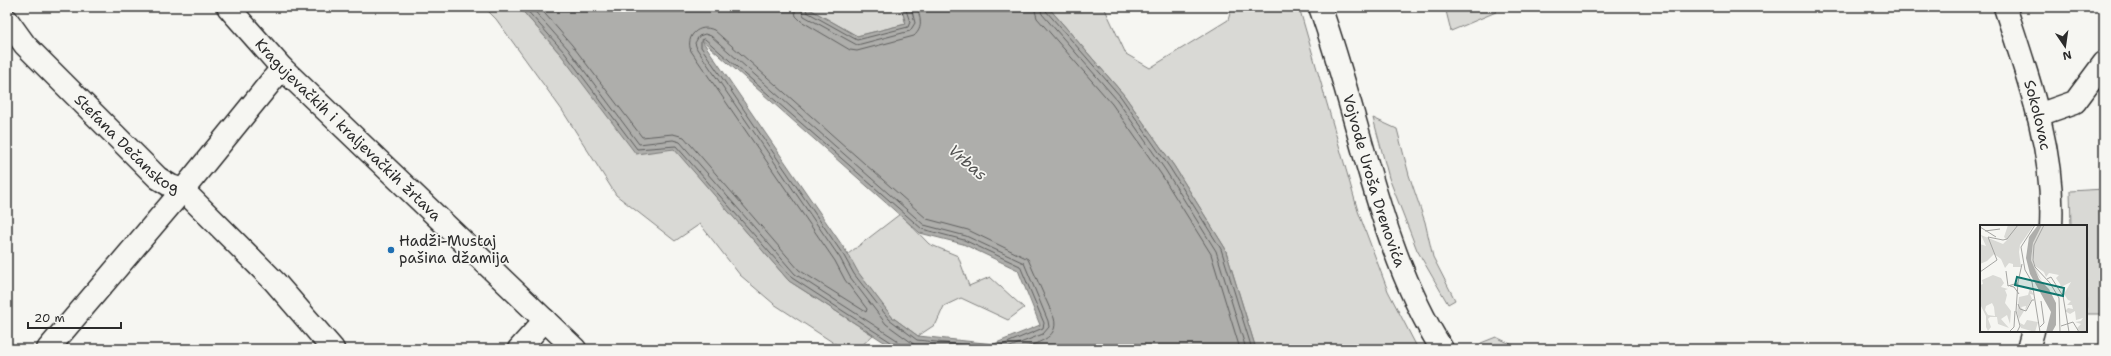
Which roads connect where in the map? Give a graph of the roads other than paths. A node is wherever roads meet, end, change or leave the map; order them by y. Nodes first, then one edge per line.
1 (228, 7) edge
2 (1320, 7) edge
3 (2005, 7) edge
4 (7, 20) edge
5 (2104, 63) edge
6 (282, 68) junction
7 (2038, 115) junction
8 (183, 190) junction
9 (2051, 225) edge
10 (545, 320) junction
11 (2033, 332) edge
12 (48, 349) edge
13 (333, 349) edge
14 (519, 349) edge
15 (575, 349) edge
16 (1442, 349) edge
17 (2028, 349) edge

1 - 6 street, Kragujevačkih i kraljevačkih žrtava
2 - 16 street, Vojvode Uroša Drenovića
3 - 7 street, Sokolovac
4 - 8 street, Stefana Dečanskog
5 - 7 street
6 - 8 street
6 - 10 street, Kragujevačkih i kraljevačkih žrtava
7 - 9 street, Sokolovac
8 - 12 street
8 - 13 street, Stefana Dečanskog
10 - 14 street
10 - 15 street, Kragujevačkih i kraljevačkih žrtava
11 - 17 street

